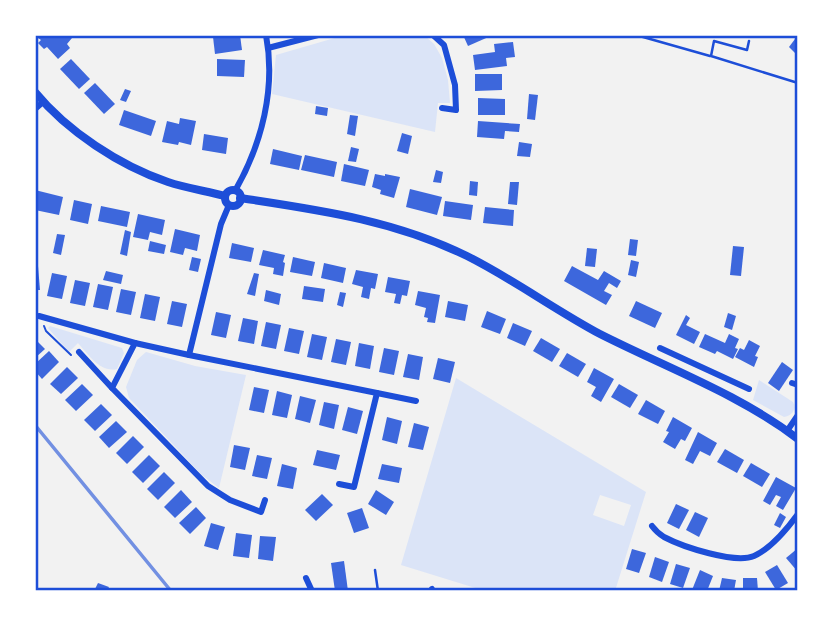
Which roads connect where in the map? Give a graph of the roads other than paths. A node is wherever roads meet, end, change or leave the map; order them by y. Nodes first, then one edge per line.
1 (266, 35) edge
2 (318, 35) edge
3 (433, 35) edge
4 (636, 35) edge
5 (749, 41) dead end
6 (268, 48) junction
7 (711, 56) junction
8 (798, 83) edge
9 (35, 92) edge
10 (43, 102) junction
11 (442, 108) dead end
12 (35, 109) edge
13 (238, 195) junction
14 (227, 200) junction
15 (39, 316) road end
16 (135, 343) junction
17 (660, 348) dead end
18 (79, 352) road end
19 (189, 355) junction
20 (706, 370) junction
21 (700, 382) junction
22 (112, 388) junction
23 (749, 389) dead end
24 (377, 393) junction
25 (416, 401) dead end
26 (798, 415) edge
27 (787, 431) junction
28 (798, 439) edge
29 (340, 484) dead end
30 (265, 500) dead end
31 (798, 514) edge
32 (652, 526) dead end
33 (375, 570) dead end
34 (306, 578) dead end
35 (313, 591) edge
36 (378, 591) edge

1 - 6 street
2 - 6 street
3 - 11 street
4 - 7 lane
5 - 7 lane
6 - 13 street
7 - 8 lane
9 - 10 street
10 - 12 street
10 - 14 street
13 - 14 street
13 - 14 street
13 - 21 street
14 - 19 street
15 - 16 street
16 - 19 street
16 - 22 street
17 - 20 street
18 - 22 street
19 - 24 street
20 - 21 street
20 - 23 street
21 - 27 street
22 - 30 street
24 - 25 street
24 - 29 street
26 - 27 street
27 - 28 street
31 - 32 street
33 - 36 lane
34 - 35 street

